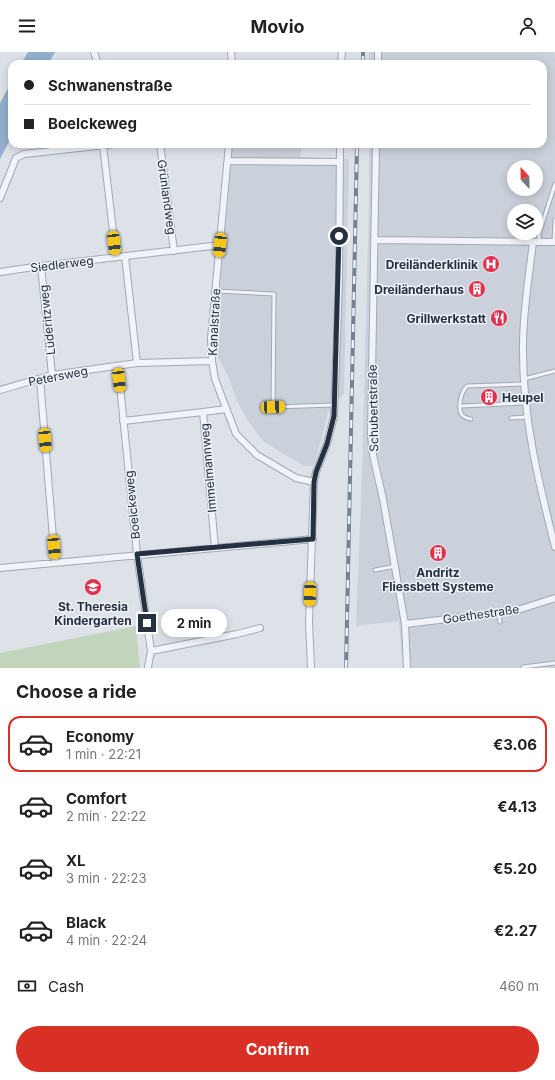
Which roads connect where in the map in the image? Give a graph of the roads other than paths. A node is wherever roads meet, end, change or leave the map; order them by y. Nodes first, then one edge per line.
1 (77, 148) edge
2 (103, 148) edge
3 (161, 148) edge
4 (229, 148) edge
5 (340, 148) edge
6 (376, 148) edge
7 (228, 160) junction
8 (340, 162) junction
9 (555, 184) edge
10 (0, 198) edge
11 (555, 220) edge
12 (374, 240) junction
13 (536, 242) junction
14 (554, 242) edge
15 (220, 245) junction
16 (174, 251) junction
17 (125, 256) junction
18 (116, 257) junction
19 (41, 266) junction
20 (0, 272) edge
21 (215, 291) junction
22 (212, 361) junction
23 (137, 363) junction
24 (118, 366) junction
25 (555, 371) edge
26 (52, 375) junction
27 (40, 379) junction
28 (524, 382) junction
29 (0, 390) edge
30 (525, 403) junction
31 (334, 405) junction
32 (461, 406) junction
33 (226, 409) junction
34 (203, 412) junction
35 (527, 417) junction
36 (510, 418) dead end
37 (471, 419) dead end
38 (123, 421) junction
39 (314, 482) junction
40 (313, 539) junction
41 (555, 547) edge
42 (215, 548) junction
43 (137, 554) junction
44 (55, 562) junction
45 (396, 566) junction
46 (0, 568) edge
47 (375, 570) dead end
48 (555, 598) edge
49 (499, 613) junction
50 (500, 622) dead end
51 (405, 624) junction
52 (260, 628) dead end
53 (151, 651) junction
54 (555, 663) edge
55 (148, 667) dead end
56 (523, 667) dead end
57 (311, 668) edge
58 (407, 668) edge

1 - 10 street
2 - 18 street
3 - 16 street, Grünlandweg
4 - 7 street, Kanalstraße
5 - 8 street
6 - 12 street, Schubertstraße
7 - 8 street
7 - 15 street, Kanalstraße
8 - 31 street
9 - 13 lane
11 - 14 lane
12 - 13 street
12 - 45 street, Schubertstraße
13 - 14 street
13 - 28 street
15 - 16 street, Siedlerweg
15 - 21 street, Kanalstraße
16 - 17 street, Siedlerweg
17 - 18 street, Siedlerweg
17 - 23 street
18 - 19 street, Siedlerweg
19 - 20 street, Siedlerweg
19 - 26 street, Lüderitzweg
21 - 22 street, Kanalstraße
21 - 31 lane
22 - 23 street, Petersweg
22 - 33 street, Kanalstraße
23 - 24 street, Petersweg
24 - 26 street, Petersweg
24 - 38 street, Boelckeweg
25 - 28 lane
26 - 27 street, Petersweg
27 - 29 street, Petersweg
27 - 44 street
28 - 30 street
28 - 32 lane
30 - 32 lane
30 - 35 street
31 - 39 street
32 - 37 lane
33 - 34 street, Immelmannweg
33 - 39 street, Kanalstraße
34 - 38 street
34 - 42 street, Immelmannweg
35 - 36 lane
35 - 41 street
38 - 43 street, Boelckeweg
39 - 40 street
40 - 42 street
40 - 57 street
42 - 43 street
43 - 44 street
43 - 53 street, Boelckeweg
44 - 46 street
45 - 47 lane
45 - 51 street, Schubertstraße
48 - 49 street, Goethestraße
49 - 50 lane
49 - 51 street, Goethestraße
51 - 58 street, Schubertstraße
52 - 53 street
53 - 55 street, Boelckeweg
54 - 56 lane

